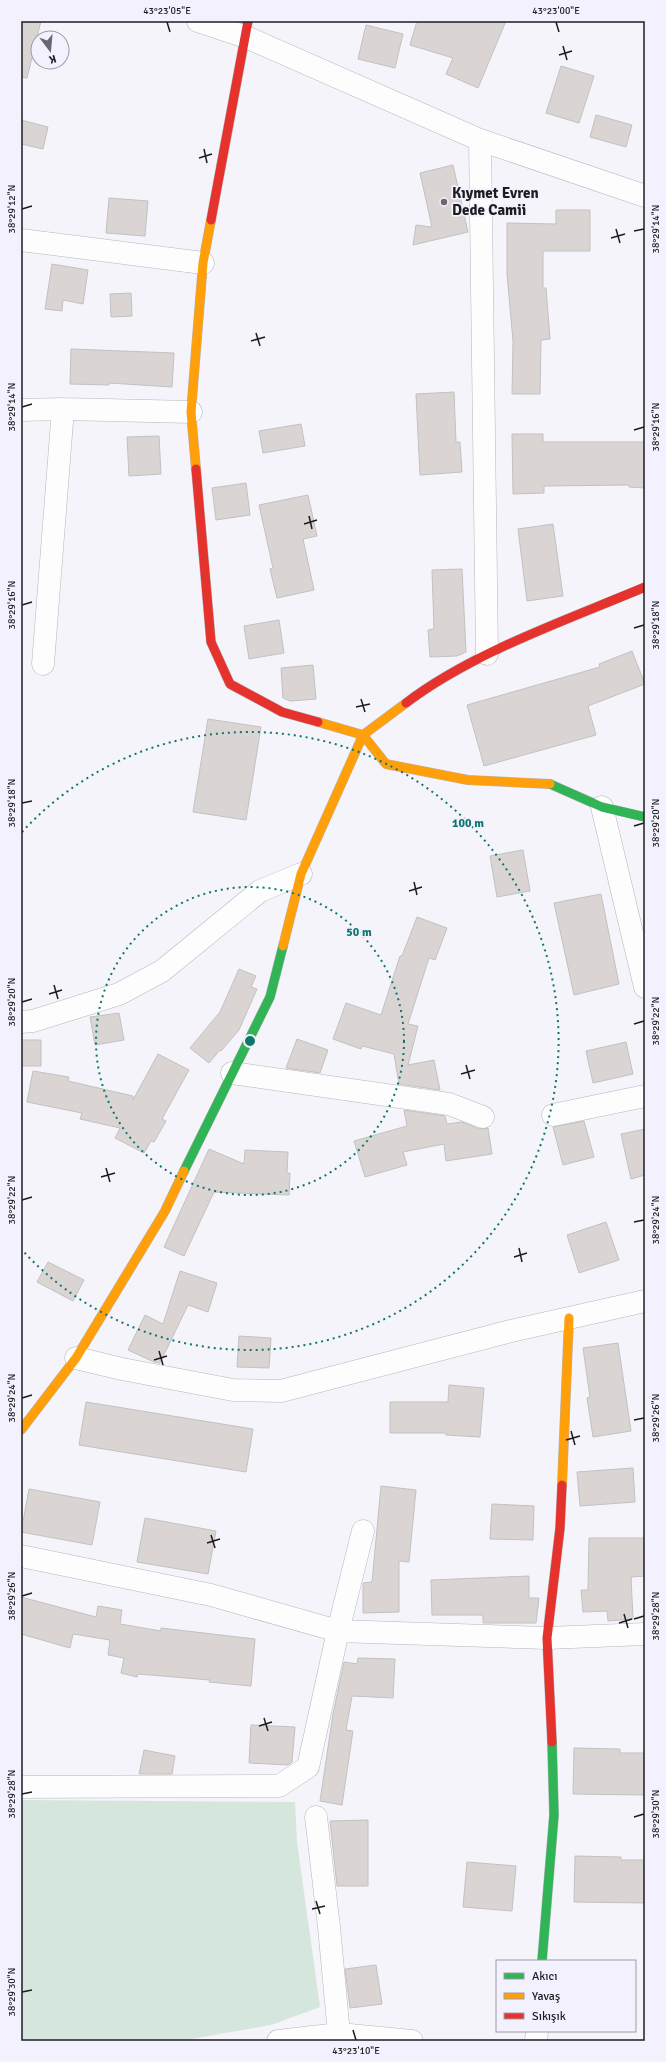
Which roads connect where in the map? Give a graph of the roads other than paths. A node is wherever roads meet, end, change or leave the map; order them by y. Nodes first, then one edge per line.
1 (198, 21) edge
2 (247, 29) edge
3 (480, 140) junction
4 (645, 196) edge
5 (21, 240) edge
6 (203, 263) junction
7 (63, 409) junction
8 (21, 410) edge
9 (191, 412) junction
10 (645, 587) edge
11 (487, 654) junction
12 (43, 664) dead end
13 (363, 735) junction
14 (602, 807) junction
15 (645, 817) edge
16 (301, 874) junction
17 (645, 987) edge
18 (21, 1022) edge
19 (232, 1073) junction
20 (645, 1096) edge
21 (553, 1115) dead end
22 (483, 1117) dead end
23 (645, 1300) edge
24 (569, 1318) junction
25 (76, 1358) junction
26 (21, 1430) edge
27 (364, 1531) dead end
28 (21, 1556) edge
29 (338, 1630) junction
30 (645, 1634) edge
31 (547, 1638) junction
32 (21, 1786) edge
33 (316, 1817) dead end
34 (542, 1960) edge
35 (339, 2034) junction
36 (278, 2041) edge
37 (412, 2041) edge

1 - 2 street
2 - 3 street
2 - 6 street
3 - 4 street
3 - 11 street
5 - 6 street
6 - 9 street
7 - 8 street
7 - 9 street
7 - 12 street
9 - 13 street
10 - 11 street
11 - 13 street
13 - 14 street
13 - 16 street
14 - 15 street
14 - 17 street
16 - 18 street
16 - 19 street
19 - 22 street
19 - 25 street
20 - 21 street
23 - 24 street
24 - 25 street
24 - 31 street
25 - 26 street
27 - 29 street
28 - 29 street
29 - 31 street
29 - 32 street
30 - 31 street
31 - 34 street
33 - 35 street
35 - 36 street
35 - 37 street

